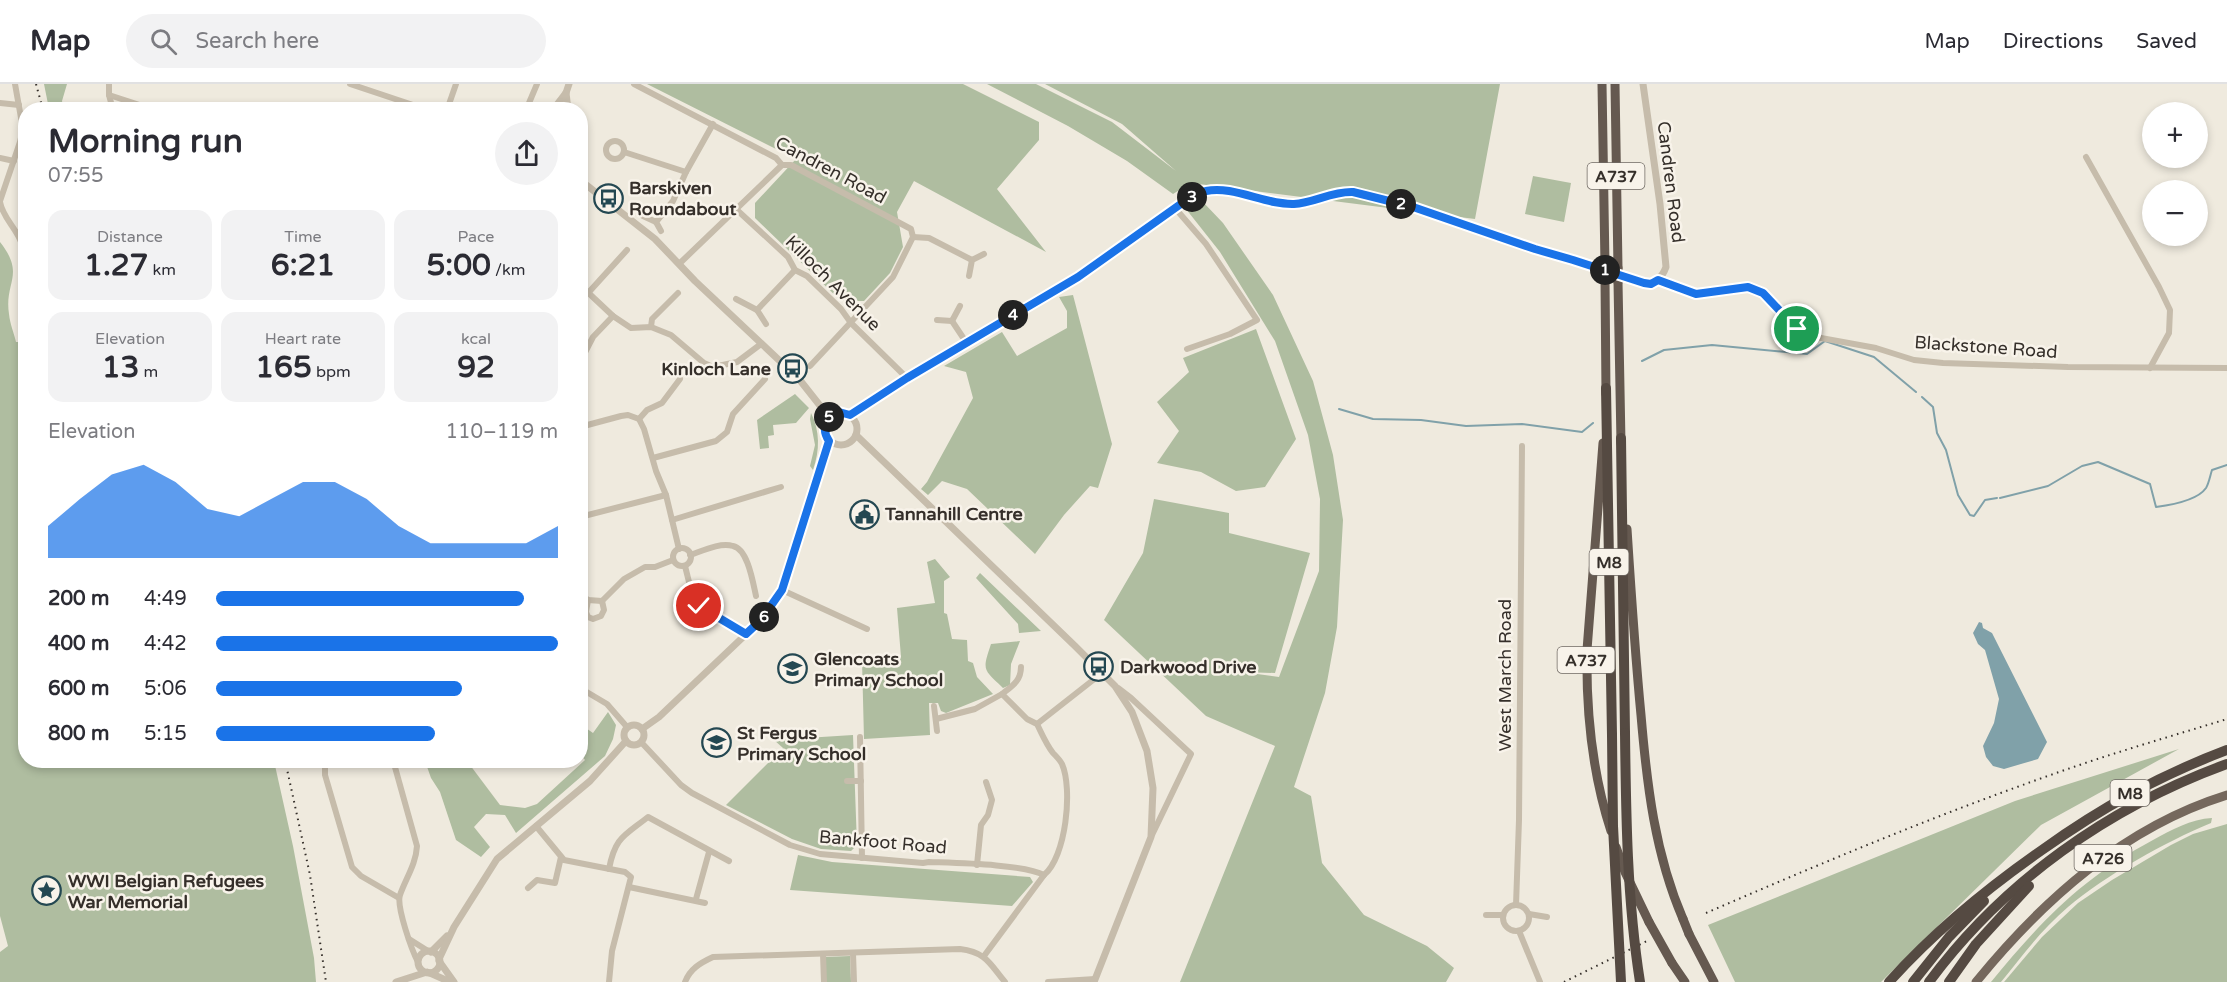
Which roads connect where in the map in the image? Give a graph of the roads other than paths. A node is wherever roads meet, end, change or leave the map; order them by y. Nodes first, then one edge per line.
1 (15, 84) edge
2 (109, 84) edge
3 (350, 84) edge
4 (456, 84) edge
5 (537, 84) edge
6 (569, 84) edge
7 (634, 84) edge
8 (1602, 84) edge
9 (1615, 84) edge
10 (1643, 84) edge
11 (566, 93) junction
12 (109, 95) junction
13 (18, 102) edge
14 (111, 102) edge
15 (130, 102) edge
16 (404, 102) edge
17 (450, 102) edge
18 (529, 102) edge
19 (559, 102) edge
20 (567, 102) edge
21 (0, 103) edge
22 (18, 105) edge
23 (713, 124) junction
24 (18, 147) edge
25 (624, 152) dead end
26 (2086, 157) dead end
27 (0, 158) edge
28 (14, 161) junction
29 (782, 165) junction
30 (686, 172) junction
31 (588, 186) edge
32 (0, 202) edge
33 (1175, 208) junction
34 (737, 210) junction
35 (643, 216) dead end
36 (656, 222) junction
37 (661, 231) dead end
38 (18, 236) edge
39 (913, 237) junction
40 (627, 250) dead end
41 (984, 255) dead end
42 (972, 260) junction
43 (679, 264) junction
44 (795, 270) junction
45 (969, 276) dead end
46 (1658, 280) junction
47 (590, 292) joint
48 (678, 293) dead end
49 (736, 299) dead end
50 (960, 306) dead end
51 (757, 310) junction
52 (614, 316) junction
53 (937, 320) dead end
54 (952, 321) junction
55 (851, 323) junction
56 (766, 324) dead end
57 (651, 327) junction
58 (966, 342) junction
59 (761, 344) junction
60 (588, 347) edge
61 (1187, 350) dead end
62 (810, 366) dead end
63 (2150, 368) junction
64 (2227, 368) edge
65 (907, 378) junction
66 (680, 379) dead end
67 (765, 379) dead end
68 (1606, 388) junction
69 (850, 415) junction
70 (829, 417) junction
71 (639, 419) junction
72 (588, 426) edge
73 (856, 435) junction
74 (1621, 438) junction
75 (829, 441) junction
76 (1522, 446) dead end
77 (653, 458) junction
78 (781, 487) dead end
79 (666, 495) junction
80 (588, 515) edge
81 (672, 520) junction
82 (679, 549) junction
83 (690, 555) junction
84 (673, 560) junction
85 (685, 566) junction
86 (782, 590) junction
87 (756, 596) dead end
88 (588, 600) edge
89 (602, 601) junction
90 (588, 617) edge
91 (867, 629) dead end
92 (746, 634) junction
93 (1021, 667) dead end
94 (1102, 673) junction
95 (1115, 686) junction
96 (588, 693) edge
97 (1002, 694) junction
98 (934, 706) dead end
99 (936, 719) junction
100 (1037, 724) junction
101 (627, 727) junction
102 (642, 729) junction
103 (937, 731) dead end
104 (860, 737) dead end
105 (626, 741) junction
106 (641, 742) junction
107 (2227, 750) edge
108 (2227, 764) edge
109 (325, 768) edge
110 (395, 768) edge
111 (848, 781) dead end
112 (861, 781) junction
113 (986, 782) dead end
114 (2227, 795) edge
115 (536, 826) junction
116 (1151, 837) junction
117 (2063, 850) junction
118 (2040, 851) junction
119 (709, 852) junction
120 (561, 857) junction
121 (862, 858) junction
122 (729, 861) dead end
123 (978, 865) junction
124 (609, 869) junction
125 (1044, 875) junction
126 (629, 887) junction
127 (528, 888) dead end
128 (399, 898) junction
129 (696, 899) junction
130 (705, 903) dead end
131 (1516, 905) junction
132 (1529, 914) junction
133 (1486, 915) dead end
134 (1503, 915) junction
135 (1547, 917) dead end
136 (454, 927) junction
137 (1519, 931) junction
138 (409, 938) junction
139 (429, 952) junction
140 (853, 953) junction
141 (823, 954) junction
142 (984, 956) junction
143 (439, 960) junction
144 (418, 963) junction
145 (429, 973) junction
146 (400, 980) edge
147 (1094, 981) edge
148 (450, 982) edge
149 (454, 982) edge
150 (608, 982) edge
151 (685, 982) edge
152 (824, 982) edge
153 (854, 982) edge
154 (1005, 982) edge
155 (1048, 982) edge
156 (1540, 982) edge
157 (1621, 982) edge
158 (1640, 982) edge
159 (1685, 982) edge
160 (1714, 982) edge
161 (1889, 982) edge
162 (1913, 982) edge
163 (1929, 982) edge
164 (1949, 982) edge
165 (1976, 982) edge

1 - 13 street
2 - 12 street
3 - 16 street
4 - 17 street
5 - 18 street
6 - 11 street
7 - 23 street, Candren Road
8 - 68 highway, A737, bridge
9 - 74 highway, A737, bridge
10 - 46 street, Candren Road
11 - 19 street
11 - 20 street
12 - 14 street
12 - 15 street
21 - 22 street
23 - 29 street, Candren Road
23 - 30 street
24 - 28 street
25 - 30 street
26 - 63 street
27 - 28 street
28 - 32 street
29 - 34 street
29 - 39 street, Candren Road
30 - 36 street
31 - 43 street
32 - 38 street
33 - 46 street
33 - 58 street
33 - 61 street
34 - 43 street
34 - 44 street, Killoch Avenue
35 - 36 street
36 - 37 street
39 - 42 street
39 - 55 street
40 - 47 street
41 - 42 street
42 - 45 street
43 - 59 street
44 - 51 street
44 - 55 street, Killoch Avenue
46 - 63 street, Blackstone Road
47 - 52 street
48 - 57 street
49 - 51 street
50 - 54 street
51 - 56 street
52 - 57 street
52 - 60 street
53 - 54 street
54 - 58 street
55 - 62 street
55 - 65 street, Killoch Avenue
57 - 59 street
58 - 65 street
59 - 70 street
63 - 64 street, Blackstone Road
65 - 69 street
66 - 71 street
67 - 77 street
68 - 157 highway, M8, bridge
68 - 159 highway, A737, bridge
69 - 70 street
69 - 73 street
70 - 75 street
71 - 72 street
71 - 77 street
73 - 75 street
73 - 94 street
74 - 158 highway, M8, bridge
74 - 160 highway, A737, bridge
75 - 86 street
76 - 131 street, West March Road
77 - 79 street
78 - 81 street
79 - 80 street
79 - 81 street
81 - 82 street
82 - 83 street
82 - 84 street
83 - 85 street
83 - 87 street
84 - 85 street
84 - 89 street
85 - 92 street
86 - 91 street
86 - 92 street
88 - 89 street
89 - 90 street
92 - 102 street
93 - 97 street
94 - 95 street
94 - 100 street
95 - 116 street
95 - 116 street
96 - 101 street
97 - 99 street
97 - 100 street
98 - 99 street
99 - 103 street
100 - 125 street
101 - 102 street
101 - 105 street
102 - 106 street
104 - 112 street
105 - 106 street
105 - 115 street
106 - 121 street, Bankfoot Road
107 - 118 highway, M8
108 - 117 highway, M8
109 - 128 street
110 - 128 street
111 - 112 street
112 - 121 street
113 - 123 street
114 - 165 main road, A726
115 - 120 street
115 - 136 street
116 - 147 street
117 - 163 highway, M8
117 - 164 highway, M8
118 - 161 highway, M8
118 - 162 highway, M8
119 - 122 street
119 - 124 street
119 - 129 street
120 - 124 street
120 - 127 street
121 - 123 street, Bankfoot Road
123 - 125 street, Bankfoot Road
124 - 126 street
125 - 142 street
126 - 129 street
126 - 150 street
128 - 138 street
129 - 130 street
131 - 132 street
131 - 134 street
132 - 135 street
132 - 137 street
133 - 134 street
134 - 137 street
136 - 139 street
136 - 143 street
137 - 156 street
138 - 139 street
138 - 144 street
139 - 143 street
139 - 144 street
140 - 141 street
140 - 142 street
140 - 153 street
141 - 151 street
141 - 152 street
142 - 154 street
143 - 145 street
143 - 149 street
144 - 145 street
144 - 146 street
145 - 146 street
145 - 148 street
147 - 155 street

